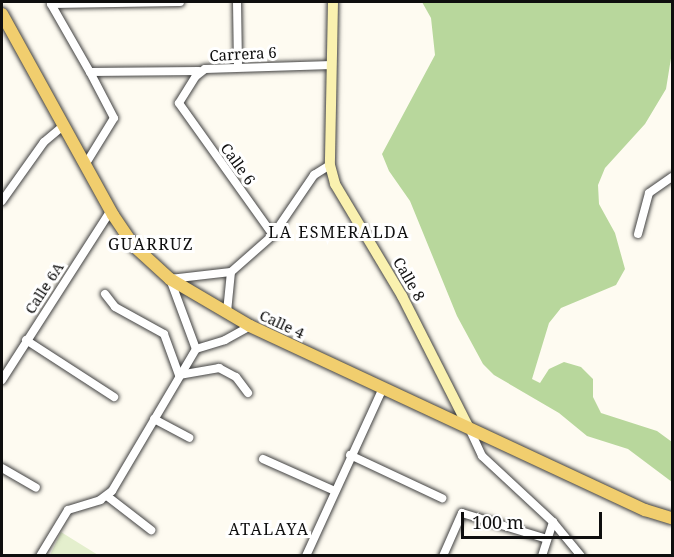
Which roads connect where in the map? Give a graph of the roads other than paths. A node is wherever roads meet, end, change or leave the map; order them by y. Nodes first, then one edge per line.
1 (51, 2) edge
2 (180, 2) edge
3 (237, 2) edge
4 (333, 2) edge
5 (2, 14) edge
6 (238, 65) junction
7 (332, 65) junction
8 (90, 72) junction
9 (199, 72) junction
10 (179, 108) joint
11 (64, 125) junction
12 (84, 165) junction
13 (330, 165) junction
14 (672, 177) edge
15 (2, 201) edge
16 (111, 210) junction
17 (638, 234) dead end
18 (273, 235) junction
19 (231, 272) junction
20 (170, 279) junction
21 (105, 294) dead end
22 (227, 312) junction
23 (250, 326) junction
24 (26, 340) junction
25 (196, 349) junction
26 (179, 375) junction
27 (2, 380) edge
28 (382, 388) junction
29 (248, 393) dead end
30 (114, 396) dead end
31 (154, 419) junction
32 (469, 428) junction
33 (189, 438) dead end
34 (350, 455) junction
35 (263, 459) dead end
36 (2, 468) edge
37 (36, 488) dead end
38 (335, 491) junction
39 (107, 496) junction
40 (442, 498) dead end
41 (672, 518) edge
42 (553, 522) junction
43 (151, 530) dead end
44 (547, 539) junction
45 (309, 554) edge
46 (40, 555) edge
47 (443, 555) edge
48 (543, 555) edge
49 (581, 555) edge

1 - 2 street
1 - 8 street
3 - 6 street
4 - 7 main road, Calle 8
5 - 11 main road, Calle 4
6 - 7 street, Carrera 6
6 - 9 street, Carrera 6
7 - 13 main road, Calle 8
8 - 9 street
8 - 12 street
9 - 10 street, Carrera 6
10 - 18 street, Calle 6
11 - 12 main road, Calle 4
11 - 15 street
12 - 16 main road, Calle 4
13 - 18 street
13 - 32 main road, Calle 8
14 - 17 street
16 - 20 main road, Calle 4
16 - 24 street, Calle 6A
18 - 19 street
19 - 20 street
19 - 22 street
20 - 22 main road, Calle 4
20 - 25 street
21 - 26 street
22 - 23 main road, Calle 4
23 - 25 street
23 - 28 main road, Calle 4
24 - 27 street, Calle 6A
24 - 30 street
25 - 26 street
26 - 29 street
26 - 31 street
28 - 32 main road, Calle 4
28 - 34 street
31 - 33 street
31 - 39 street
32 - 41 main road, Calle 4
32 - 42 street
34 - 38 street
34 - 40 street
35 - 38 street
36 - 37 street
38 - 45 street
39 - 43 street
39 - 46 street
42 - 44 street
42 - 49 street
44 - 47 street
44 - 48 street

